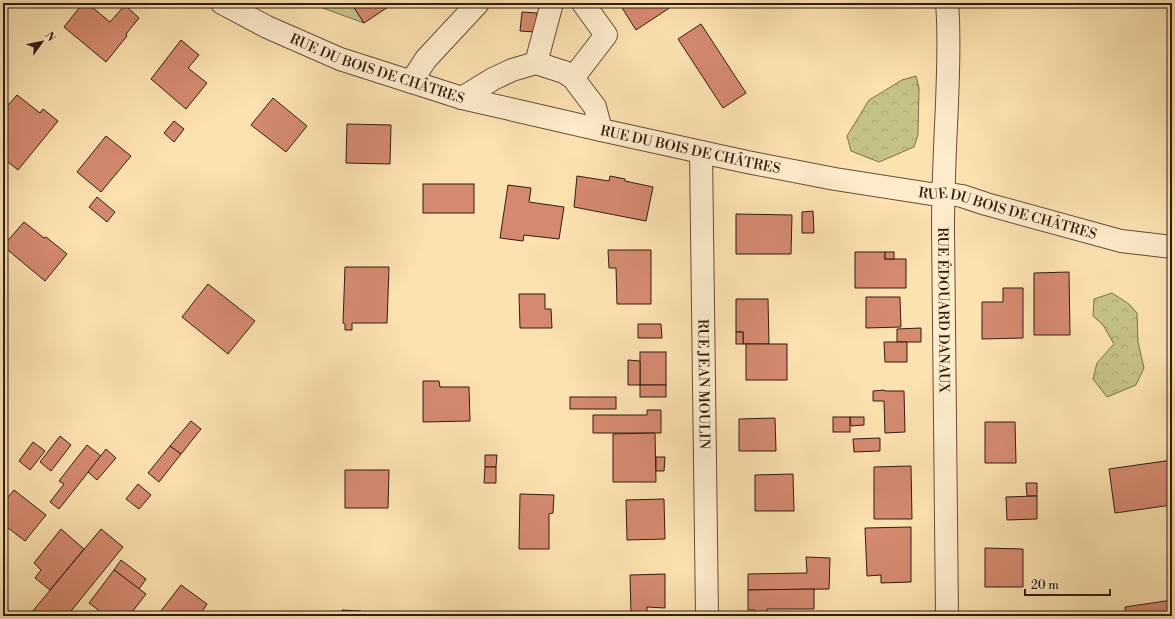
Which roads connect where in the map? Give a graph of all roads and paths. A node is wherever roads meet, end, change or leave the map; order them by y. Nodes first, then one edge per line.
1 (222, 3) edge
2 (478, 3) edge
3 (552, 3) edge
4 (583, 3) edge
5 (947, 3) edge
6 (536, 63) junction
7 (573, 78) junction
8 (411, 82) junction
9 (462, 98) junction
10 (601, 130) junction
11 (701, 152) junction
12 (943, 193) junction
13 (1121, 241) junction
14 (1172, 247) edge
15 (1172, 257) edge
16 (707, 616) edge
17 (947, 616) edge

1 - 8 street, RUE DU BOIS DE CHÂTRES
2 - 8 street
3 - 6 street
4 - 7 street
5 - 12 street, RUE ÉDOUARD DANAUX
6 - 7 street
6 - 9 street
7 - 10 street
8 - 9 street, RUE DU BOIS DE CHÂTRES
9 - 10 street, RUE DU BOIS DE CHÂTRES
10 - 11 street, RUE DU BOIS DE CHÂTRES
11 - 12 street, RUE DU BOIS DE CHÂTRES
11 - 16 street, RUE JEAN MOULIN
12 - 13 street, RUE DU BOIS DE CHÂTRES
12 - 17 street, RUE ÉDOUARD DANAUX
13 - 14 street, RUE DU BOIS DE CHÂTRES
13 - 15 street

